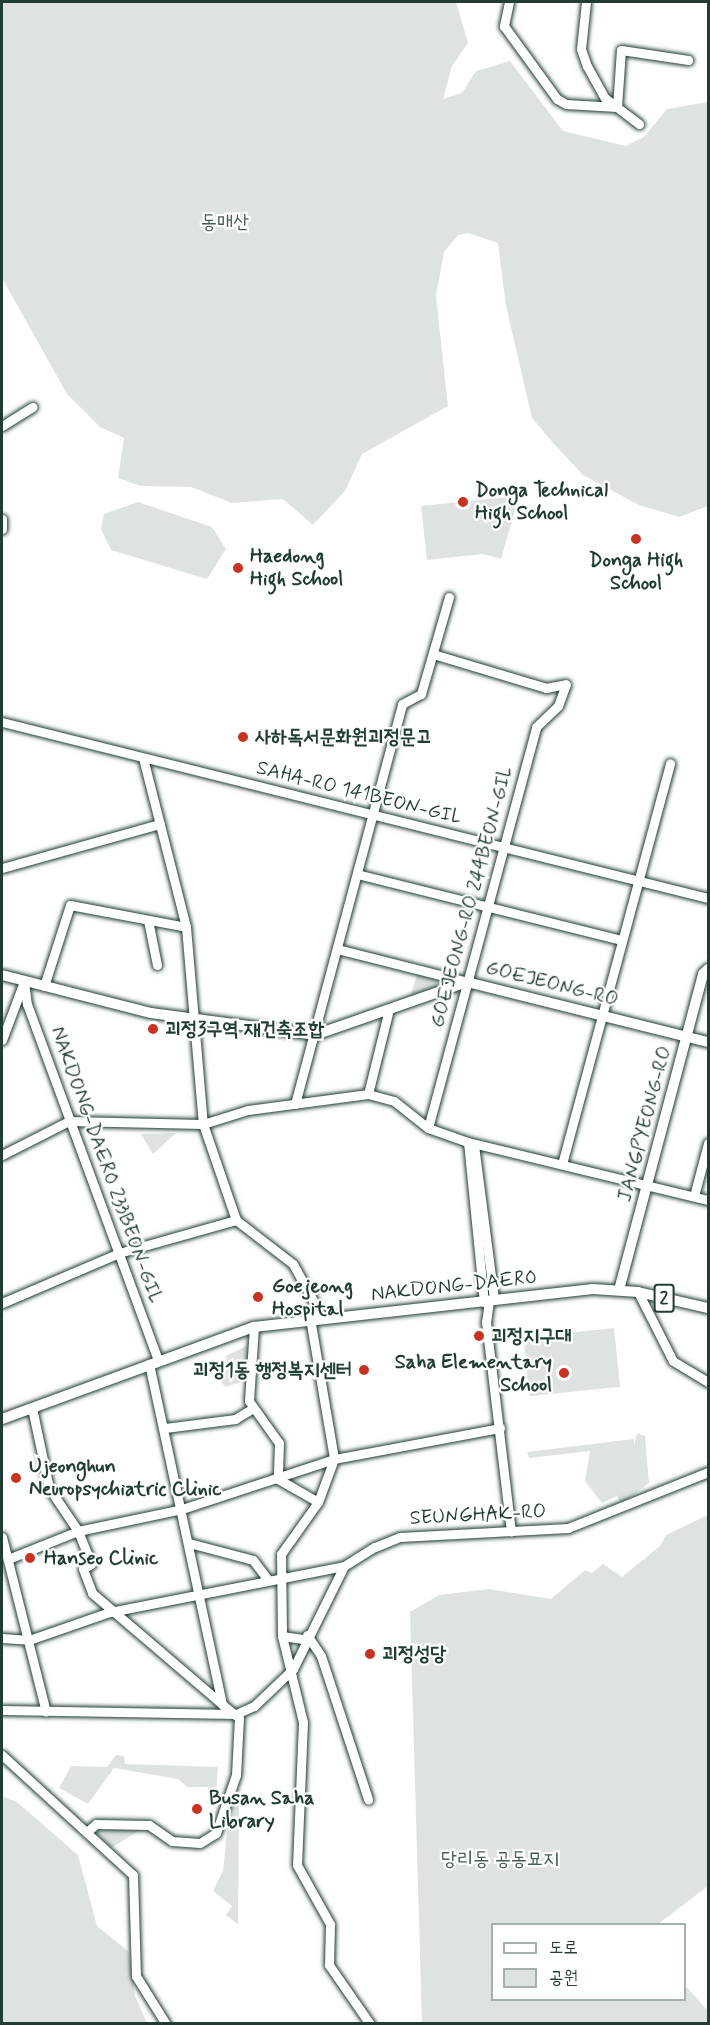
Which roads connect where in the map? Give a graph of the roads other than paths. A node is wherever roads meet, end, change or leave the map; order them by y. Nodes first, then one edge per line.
1 (509, 2) edge
2 (585, 2) edge
3 (688, 60) dead end
4 (616, 107) junction
5 (639, 124) dead end
6 (32, 407) dead end
7 (2, 426) edge
8 (2, 519) edge
9 (2, 529) edge
10 (449, 597) dead end
11 (433, 654) junction
12 (2, 722) edge
13 (143, 758) junction
14 (670, 764) dead end
15 (373, 815) junction
16 (160, 824) junction
17 (504, 847) junction
18 (2, 867) edge
19 (357, 873) junction
20 (638, 881) junction
21 (708, 898) edge
22 (488, 906) junction
23 (148, 920) junction
24 (186, 927) junction
25 (622, 940) junction
26 (337, 949) junction
27 (157, 965) dead end
28 (708, 969) edge
29 (2, 975) edge
30 (24, 981) junction
31 (467, 982) junction
32 (44, 986) junction
33 (389, 1009) junction
34 (602, 1016) junction
35 (196, 1018) junction
36 (315, 1035) junction
37 (687, 1035) junction
38 (2, 1040) edge
39 (708, 1042) edge
40 (368, 1094) junction
41 (295, 1104) junction
42 (69, 1121) junction
43 (203, 1124) junction
44 (428, 1128) junction
45 (471, 1142) junction
46 (708, 1143) edge
47 (2, 1155) edge
48 (561, 1164) junction
49 (647, 1184) junction
50 (694, 1196) junction
51 (708, 1200) edge
52 (236, 1220) junction
53 (119, 1253) junction
54 (619, 1290) junction
55 (638, 1292) junction
56 (489, 1301) junction
57 (2, 1303) edge
58 (708, 1308) edge
59 (322, 1317) junction
60 (310, 1318) junction
61 (254, 1327) junction
62 (154, 1363) junction
63 (708, 1382) edge
64 (32, 1408) junction
65 (253, 1408) junction
66 (2, 1419) edge
67 (165, 1428) junction
68 (500, 1428) junction
69 (334, 1459) junction
70 (708, 1472) edge
71 (278, 1479) junction
72 (318, 1502) junction
73 (182, 1509) junction
74 (78, 1531) junction
75 (510, 1532) junction
76 (2, 1538) edge
77 (189, 1543) junction
78 (8, 1559) junction
79 (344, 1566) junction
80 (268, 1580) junction
81 (279, 1580) junction
82 (200, 1598) junction
83 (110, 1612) junction
84 (282, 1636) junction
85 (305, 1637) junction
86 (2, 1638) edge
87 (29, 1640) junction
88 (293, 1669) junction
89 (222, 1704) junction
90 (2, 1710) edge
91 (46, 1712) junction
92 (236, 1714) junction
93 (2, 1755) edge
94 (368, 1799) dead end
95 (89, 1830) junction
96 (166, 2024) edge
97 (370, 2024) edge

1 - 4 street
2 - 4 street
3 - 4 street
4 - 5 street
6 - 7 street
8 - 9 street
10 - 11 street
11 - 15 street
11 - 17 street, GOEJEONG-RO 244BEON-GIL
12 - 13 street, SAHA-RO 141BEON-GIL
13 - 15 street, SAHA-RO 141BEON-GIL
13 - 16 street
14 - 20 street
15 - 17 street, SAHA-RO 141BEON-GIL
15 - 19 street
16 - 18 street
16 - 24 street
17 - 20 street, SAHA-RO 141BEON-GIL
17 - 22 street, GOEJEONG-RO 244BEON-GIL
19 - 22 street
19 - 26 street
20 - 21 street, SAHA-RO 141BEON-GIL
20 - 25 street
22 - 25 street
22 - 31 street, GOEJEONG-RO 244BEON-GIL
23 - 24 street
23 - 27 street
23 - 32 street
24 - 35 street
25 - 34 street
26 - 31 street
26 - 36 street
28 - 37 main road, JANGPYEONG-RO
29 - 30 main road, GOEJEONG-RO
30 - 32 main road, GOEJEONG-RO
30 - 38 street
30 - 42 street, NAKDONG-DAERO 233BEON-GIL
31 - 33 main road, GOEJEONG-RO
31 - 34 main road, GOEJEONG-RO
31 - 44 street, GOEJEONG-RO 244BEON-GIL
32 - 35 main road, GOEJEONG-RO
33 - 36 main road, GOEJEONG-RO
33 - 40 street
34 - 37 main road, GOEJEONG-RO
34 - 48 street
35 - 36 main road, GOEJEONG-RO
35 - 43 street
36 - 41 street
37 - 39 main road, GOEJEONG-RO
37 - 49 main road, JANGPYEONG-RO
40 - 41 street
40 - 44 street
41 - 43 street
42 - 43 street
42 - 47 street
42 - 53 street, NAKDONG-DAERO 233BEON-GIL
43 - 52 street
44 - 45 street
45 - 48 street
45 - 56 street
46 - 50 street
48 - 49 street
49 - 50 street
49 - 54 main road, JANGPYEONG-RO
50 - 51 street
52 - 53 street
52 - 59 street
53 - 57 street
53 - 62 street, NAKDONG-DAERO 233BEON-GIL
54 - 55 main road, NAKDONG-DAERO / 2
54 - 56 main road, NAKDONG-DAERO / 2
55 - 58 main road, NAKDONG-DAERO / 2
55 - 63 street
56 - 59 main road, NAKDONG-DAERO / 2
56 - 68 street
59 - 60 main road, NAKDONG-DAERO / 2
60 - 61 main road, NAKDONG-DAERO / 2
60 - 69 street
61 - 62 main road, NAKDONG-DAERO / 2
61 - 65 street
62 - 64 main road, NAKDONG-DAERO / 2
62 - 67 street, NAKDONG-DAERO 233BEON-GIL
64 - 66 main road, NAKDONG-DAERO / 2
64 - 74 street
65 - 67 street
65 - 71 street
67 - 73 street, NAKDONG-DAERO 233BEON-GIL
68 - 69 street
68 - 75 street
69 - 71 street
69 - 72 street
70 - 75 street, SEUNGHAK-RO
71 - 72 street
71 - 73 street
72 - 81 street
73 - 74 street
73 - 77 street, NAKDONG-DAERO 233BEON-GIL
74 - 78 street
74 - 83 street
75 - 79 street, SEUNGHAK-RO
76 - 78 street
77 - 80 street
77 - 82 street, NAKDONG-DAERO 233BEON-GIL
78 - 87 street
79 - 81 street, SEUNGHAK-RO
79 - 85 street
80 - 81 street, SEUNGHAK-RO
80 - 82 street, SEUNGHAK-RO
81 - 84 street
82 - 83 street, SEUNGHAK-RO
82 - 89 street, NAKDONG-DAERO 233BEON-GIL
83 - 87 street, SEUNGHAK-RO
83 - 89 street
84 - 85 street
84 - 88 street
85 - 88 street
85 - 94 street
86 - 87 street
87 - 91 street
88 - 92 street
88 - 97 street
89 - 92 street
90 - 91 street
91 - 92 street
92 - 95 street
93 - 95 street
95 - 96 street

